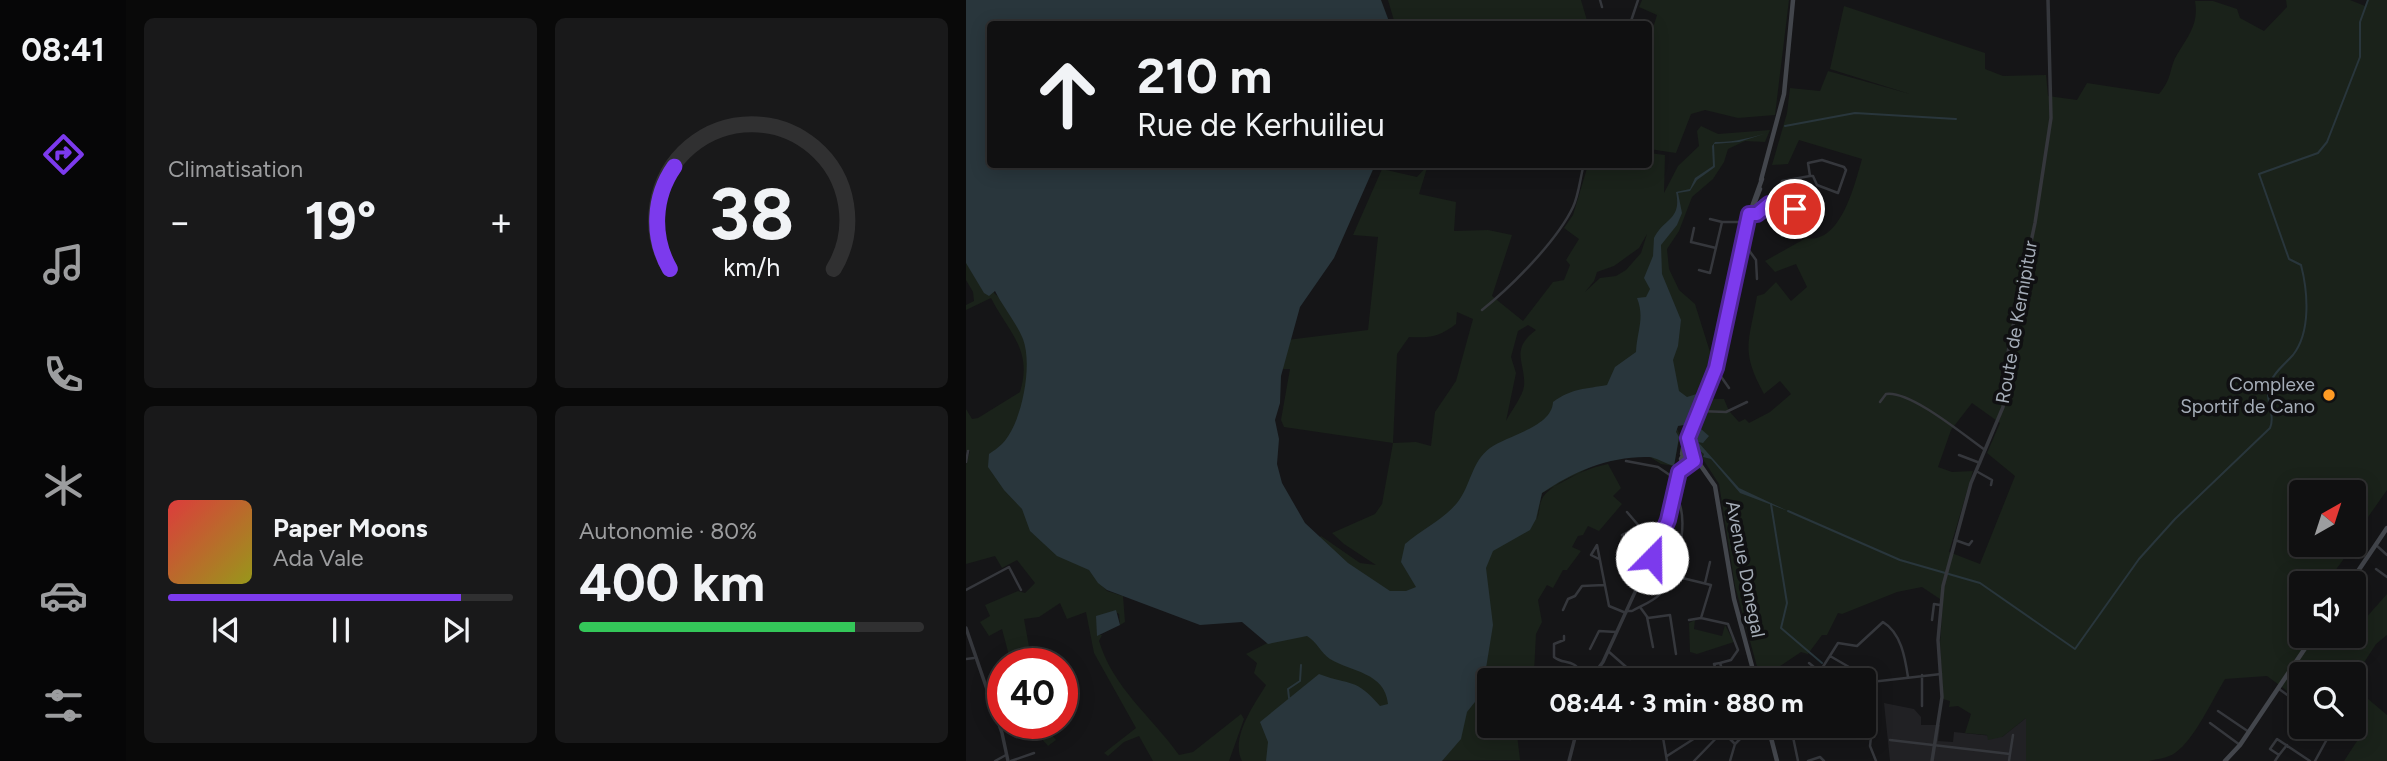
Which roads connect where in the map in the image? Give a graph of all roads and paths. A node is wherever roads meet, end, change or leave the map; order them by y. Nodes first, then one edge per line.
1 (1600, 0) edge
2 (1638, 0) edge
3 (1793, 0) edge
4 (2048, 0) edge
5 (1602, 7) dead end
6 (1631, 21) edge
7 (1583, 168) edge
8 (1810, 176) junction
9 (1769, 204) junction
10 (1797, 206) dead end
11 (1786, 210) junction
12 (1750, 212) junction
13 (1710, 219) dead end
14 (1722, 222) junction
15 (1747, 223) junction
16 (1693, 228) dead end
17 (1782, 236) dead end
18 (1743, 243) junction
19 (1716, 248) junction
20 (1699, 270) dead end
21 (1757, 279) dead end
22 (1482, 310) dead end
23 (1716, 368) junction
24 (1730, 388) dead end
25 (1747, 402) dead end
26 (1880, 402) dead end
27 (1699, 411) junction
28 (1693, 423) junction
29 (1985, 450) junction
30 (968, 451) dead end
31 (1693, 455) junction
32 (1959, 455) dead end
33 (1681, 457) junction
34 (966, 461) edge
35 (1626, 461) dead end
36 (1980, 463) junction
37 (1689, 465) junction
38 (1702, 467) junction
39 (1976, 471) junction
40 (1679, 472) junction
41 (1678, 480) junction
42 (1991, 485) dead end
43 (1673, 503) junction
44 (1627, 512) dead end
45 (1639, 526) junction
46 (2387, 528) edge
47 (1661, 536) junction
48 (1625, 539) dead end
49 (1955, 540) junction
50 (1972, 541) dead end
51 (2376, 545) junction
52 (2387, 555) edge
53 (1599, 559) dead end
54 (1710, 562) dead end
55 (2376, 569) dead end
56 (2358, 571) edge
57 (1670, 575) junction
58 (2387, 577) edge
59 (1705, 583) junction
60 (1604, 585) junction
61 (966, 590) edge
62 (1021, 590) dead end
63 (1940, 605) junction
64 (1640, 607) junction
65 (1563, 610) dead end
66 (1626, 612) junction
67 (1647, 617) junction
68 (1701, 618) junction
69 (1689, 620) dead end
70 (1932, 620) dead end
71 (966, 629) edge
72 (1616, 632) junction
73 (1564, 636) dead end
74 (1653, 647) dead end
75 (2306, 648) edge
76 (1590, 649) dead end
77 (1608, 651) junction
78 (1676, 654) dead end
79 (1830, 655) junction
80 (966, 659) edge
81 (974, 659) junction
82 (1810, 663) dead end
83 (1578, 668) edge
84 (1598, 668) edge
85 (1627, 668) edge
86 (1715, 668) edge
87 (1753, 668) edge
88 (1816, 668) edge
89 (1821, 668) edge
90 (1850, 668) edge
91 (1941, 674) junction
92 (1922, 675) junction
93 (1908, 677) junction
94 (1876, 681) edge
95 (2279, 690) junction
96 (2289, 697) edge
97 (1922, 706) dead end
98 (2218, 711) dead end
99 (2210, 723) dead end
100 (2249, 732) junction
101 (2013, 735) dead end
102 (1576, 738) edge
103 (1663, 738) edge
104 (1696, 738) edge
105 (1717, 738) edge
106 (1729, 738) edge
107 (1741, 738) edge
108 (1771, 738) edge
109 (1793, 738) edge
110 (1873, 738) edge
111 (2327, 739) edge
112 (1890, 740) dead end
113 (1735, 744) junction
114 (1934, 745) junction
115 (2240, 745) junction
116 (2287, 745) junction
117 (1034, 753) dead end
118 (2010, 754) junction
119 (1006, 755) junction
120 (2279, 755) junction
121 (1667, 759) edge
122 (995, 761) edge
123 (1009, 761) edge
124 (1569, 761) edge
125 (1694, 761) edge
126 (1730, 761) edge
127 (1777, 761) edge
128 (1798, 761) edge
129 (1808, 761) edge
130 (1824, 761) edge
131 (1876, 761) edge
132 (1931, 761) edge
133 (2009, 761) edge
134 (2226, 761) edge
135 (2275, 761) edge
136 (2310, 761) edge
137 (2315, 761) edge

1 - 5 street
2 - 6 street
3 - 12 main road
4 - 29 street, Route de Kernipitur
7 - 22 street
8 - 8 street
8 - 9 street
9 - 11 street
9 - 12 street
10 - 11 street
11 - 17 street
12 - 15 main road
13 - 14 street
14 - 15 street
14 - 19 street
15 - 18 main road
16 - 19 street
18 - 21 street
18 - 23 main road
19 - 20 street
23 - 24 street
23 - 27 main road
25 - 27 street
26 - 29 street
27 - 28 main road
28 - 31 main road
28 - 33 main road
29 - 36 street, Route de Kernipitur
30 - 34 street
31 - 33 main road
31 - 37 main road
31 - 38 main road, Avenue Donegal
32 - 36 street
33 - 37 main road
33 - 40 street
35 - 41 street
36 - 39 street, Route de Kernipitur
37 - 38 main road
37 - 40 street
38 - 87 main road, Avenue Donegal
39 - 42 street
39 - 49 street, Route de Kernipitur
40 - 41 street
41 - 43 street
43 - 47 street
43 - 57 street
44 - 45 street
45 - 47 street
45 - 48 street
46 - 51 main road
47 - 66 street
49 - 50 street
49 - 63 street, Route de Kernipitur
51 - 52 street
51 - 56 main road
53 - 60 street
54 - 59 street
55 - 58 street
57 - 59 street
57 - 64 street
59 - 68 street
60 - 65 street
60 - 66 street
61 - 62 street
63 - 70 street
63 - 91 street, Route de Kernipitur
64 - 66 street
64 - 67 street
66 - 72 street
67 - 74 street
67 - 78 street
68 - 69 street
68 - 86 street
71 - 81 street
72 - 76 street
72 - 77 street
73 - 83 street
75 - 95 main road
77 - 84 street
77 - 85 street
79 - 89 street
79 - 90 street
79 - 93 street
80 - 81 street
81 - 119 street
82 - 88 street
91 - 92 street
91 - 114 street, Route de Kernipitur
92 - 93 street
92 - 97 street
93 - 94 street
95 - 96 street
95 - 100 main road
98 - 100 street
99 - 115 street
100 - 115 main road
101 - 118 street
102 - 124 street
103 - 121 street
104 - 121 street
105 - 125 street
106 - 113 street
107 - 113 street
108 - 127 main road
109 - 128 street
110 - 131 street
111 - 137 street
112 - 114 street
113 - 126 street
114 - 118 street
114 - 132 street, Route de Kernipitur
115 - 134 main road
116 - 120 street
116 - 120 street
116 - 136 street
117 - 123 street
118 - 133 street
119 - 122 street
119 - 123 street
120 - 135 street
129 - 130 street

